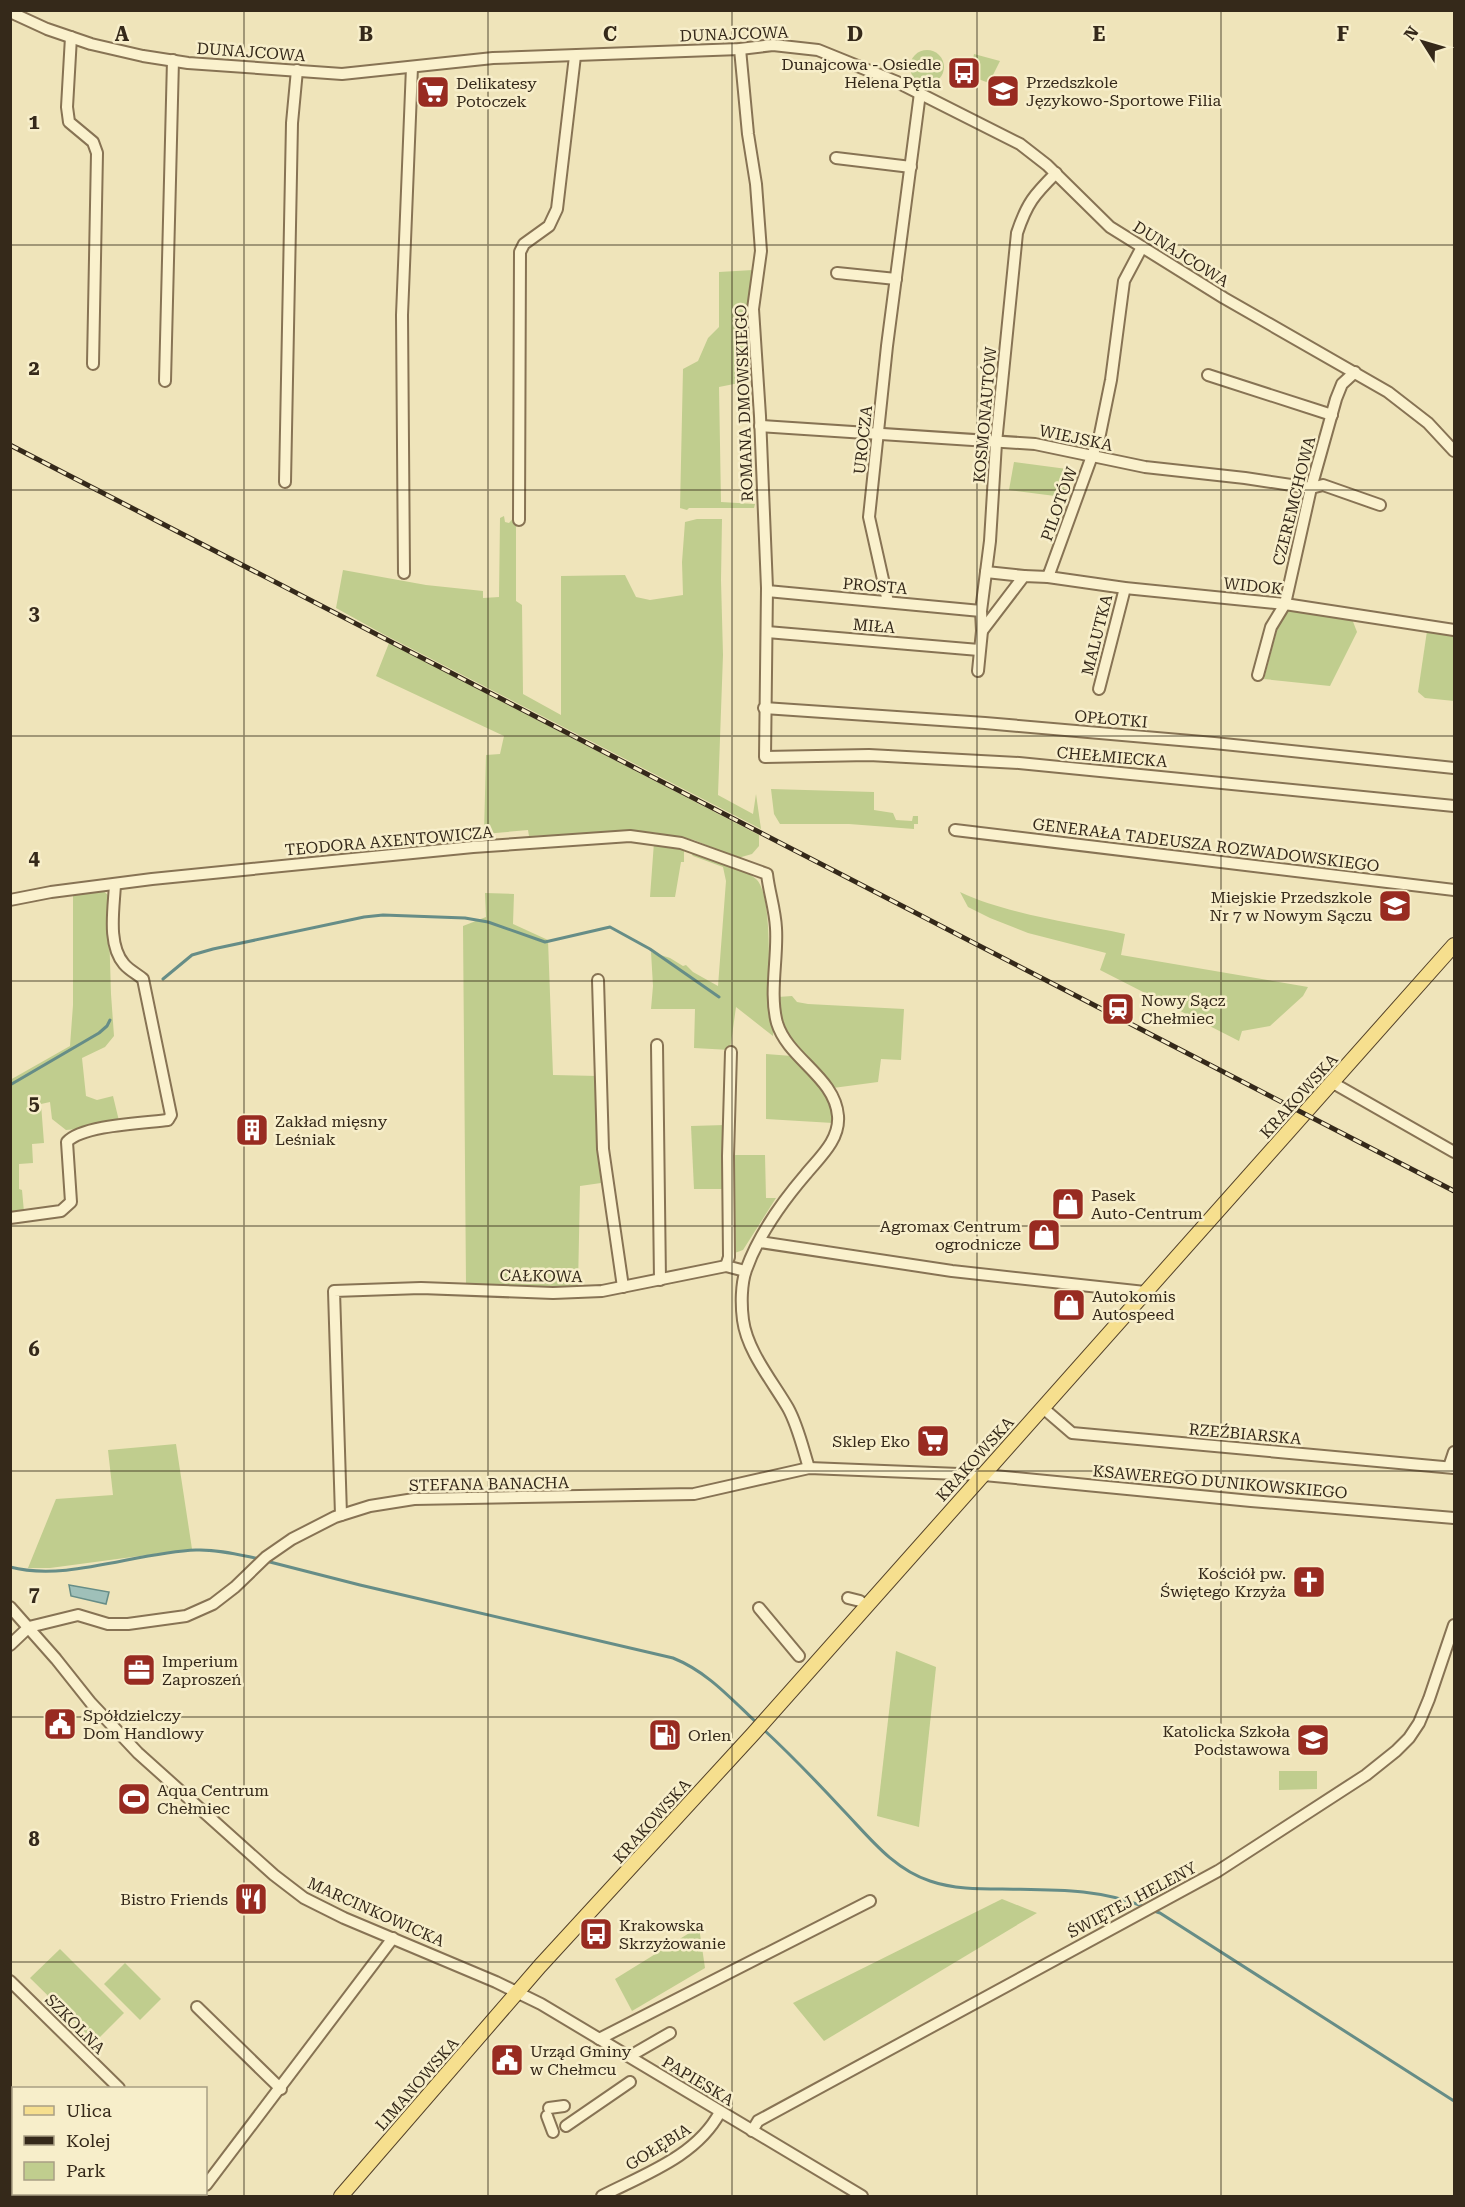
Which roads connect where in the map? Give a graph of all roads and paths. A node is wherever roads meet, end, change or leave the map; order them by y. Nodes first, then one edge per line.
1 (10, 12) edge
2 (71, 37) junction
3 (740, 49) junction
4 (576, 56) junction
5 (173, 60) junction
6 (412, 67) junction
7 (297, 70) junction
8 (920, 93) junction
9 (836, 158) dead end
10 (911, 167) junction
11 (1056, 173) junction
12 (1142, 247) junction
13 (837, 273) dead end
14 (896, 279) junction
15 (93, 364) dead end
16 (1355, 372) junction
17 (1208, 375) dead end
18 (165, 381) dead end
19 (1332, 415) junction
20 (760, 426) junction
21 (879, 434) junction
22 (996, 443) junction
23 (1455, 451) edge
24 (1093, 457) junction
25 (285, 482) dead end
26 (1311, 488) junction
27 (1380, 505) dead end
28 (519, 520) dead end
29 (986, 572) junction
30 (404, 573) dead end
31 (1024, 576) junction
32 (1048, 577) junction
33 (1125, 588) junction
34 (767, 591) junction
35 (888, 603) junction
36 (1285, 604) junction
37 (981, 611) junction
38 (1455, 630) edge
39 (982, 631) junction
40 (767, 632) junction
41 (979, 650) junction
42 (978, 671) dead end
43 (1258, 675) dead end
44 (1099, 689) dead end
45 (764, 708) junction
46 (765, 757) joint
47 (1455, 768) edge
48 (1455, 806) edge
49 (955, 830) dead end
50 (115, 884) junction
51 (1455, 890) edge
52 (10, 900) edge
53 (1455, 945) edge
54 (598, 980) dead end
55 (657, 1045) dead end
56 (731, 1052) dead end
57 (1333, 1083) junction
58 (1455, 1152) edge
59 (10, 1218) edge
60 (760, 1242) junction
61 (726, 1266) junction
62 (745, 1271) junction
63 (660, 1280) junction
64 (623, 1287) junction
65 (1145, 1292) junction
66 (1043, 1408) junction
67 (1455, 1452) edge
68 (1452, 1467) edge
69 (809, 1468) junction
70 (984, 1474) junction
71 (341, 1515) junction
72 (1455, 1518) edge
73 (848, 1598) dead end
74 (860, 1601) dead end
75 (10, 1607) edge
76 (759, 1608) dead end
77 (1455, 1625) edge
78 (29, 1627) junction
79 (10, 1645) edge
80 (799, 1656) dead end
81 (870, 1901) dead end
82 (393, 1938) junction
83 (10, 1981) edge
84 (518, 1992) junction
85 (197, 2007) dead end
86 (670, 2033) dead end
87 (599, 2039) junction
88 (637, 2052) dead end
89 (630, 2082) dead end
90 (118, 2087) edge
91 (281, 2089) junction
92 (564, 2106) dead end
93 (720, 2112) junction
94 (566, 2126) dead end
95 (752, 2130) junction
96 (553, 2132) dead end
97 (207, 2181) edge
98 (341, 2196) edge
99 (602, 2196) edge
100 (861, 2196) edge

1 - 2 street, DUNAJCOWA
2 - 5 street, DUNAJCOWA
2 - 15 street
3 - 4 street, DUNAJCOWA
3 - 8 street, DUNAJCOWA
3 - 20 street, ROMANA DMOWSKIEGO
4 - 6 street, DUNAJCOWA
4 - 28 street
5 - 7 street, DUNAJCOWA
5 - 18 street
6 - 7 street, DUNAJCOWA
6 - 30 street
7 - 25 street
8 - 10 street, UROCZA
8 - 11 street, DUNAJCOWA
9 - 10 street
10 - 14 street, UROCZA
11 - 12 street, DUNAJCOWA
11 - 22 street, KOSMONAUTÓW
12 - 16 street, DUNAJCOWA
12 - 24 street, PILOTÓW
13 - 14 street
14 - 21 street, UROCZA
16 - 19 street, CZEREMCHOWA
16 - 23 street, DUNAJCOWA
17 - 19 street
19 - 26 street, CZEREMCHOWA
20 - 21 street, WIEJSKA
20 - 34 street, ROMANA DMOWSKIEGO
21 - 22 street, WIEJSKA
21 - 35 street, UROCZA
22 - 24 street, WIEJSKA
22 - 29 street, KOSMONAUTÓW
24 - 26 street, WIEJSKA
24 - 32 street, PILOTÓW
26 - 27 street, WIEJSKA
26 - 36 street, CZEREMCHOWA
29 - 31 street
29 - 37 street, KOSMONAUTÓW
31 - 32 street
31 - 39 street
32 - 33 street, WIDOK
33 - 36 street, WIDOK
33 - 44 street, MALUTKA
34 - 35 street, PROSTA
34 - 40 street, ROMANA DMOWSKIEGO
35 - 37 street, PROSTA
36 - 38 street, WIDOK
36 - 43 street, CZEREMCHOWA
37 - 39 street, KOSMONAUTÓW
39 - 41 street, KOSMONAUTÓW
40 - 41 street, MIŁA
40 - 45 street, ROMANA DMOWSKIEGO
41 - 42 street, KOSMONAUTÓW
45 - 46 street, ROMANA DMOWSKIEGO
45 - 47 street, OPŁOTKI
46 - 48 street, CHEŁMIECKA
49 - 51 street, GENERAŁA TADEUSZA ROZWADOWSKIEGO
50 - 52 street, TEODORA AXENTOWICZA
50 - 59 street
50 - 60 street, TEODORA AXENTOWICZA
53 - 57 main road, KRAKOWSKA
54 - 64 street
55 - 63 street
56 - 61 street
57 - 58 street
57 - 65 main road, KRAKOWSKA
60 - 62 street
60 - 65 street
61 - 62 street, CAŁKOWA
61 - 63 street, CAŁKOWA
62 - 69 street
63 - 64 street, CAŁKOWA
64 - 71 street, CAŁKOWA
65 - 66 main road, KRAKOWSKA
66 - 68 street, RZEŹBIARSKA
66 - 70 main road, KRAKOWSKA
67 - 68 street
69 - 70 street, STEFANA BANACHA
69 - 71 street, STEFANA BANACHA
70 - 72 street, KSAWEREGO DUNIKOWSKIEGO
70 - 84 main road, KRAKOWSKA
71 - 78 street, STEFANA BANACHA
73 - 74 street
75 - 78 street, MARCINKOWICKA
76 - 80 street
77 - 95 street, ŚWIĘTEJ HELENY
78 - 79 street
78 - 82 street, MARCINKOWICKA
81 - 87 street
82 - 84 street, MARCINKOWICKA
82 - 91 street
83 - 90 street, SZKOLNA
84 - 87 street, PAPIESKA
84 - 98 main road, LIMANOWSKA
85 - 91 street
86 - 88 street
87 - 93 street, PAPIESKA
89 - 94 street
91 - 97 street
92 - 96 street
93 - 95 street, PAPIESKA
93 - 99 street, GOŁĘBIA
95 - 100 street, PAPIESKA

